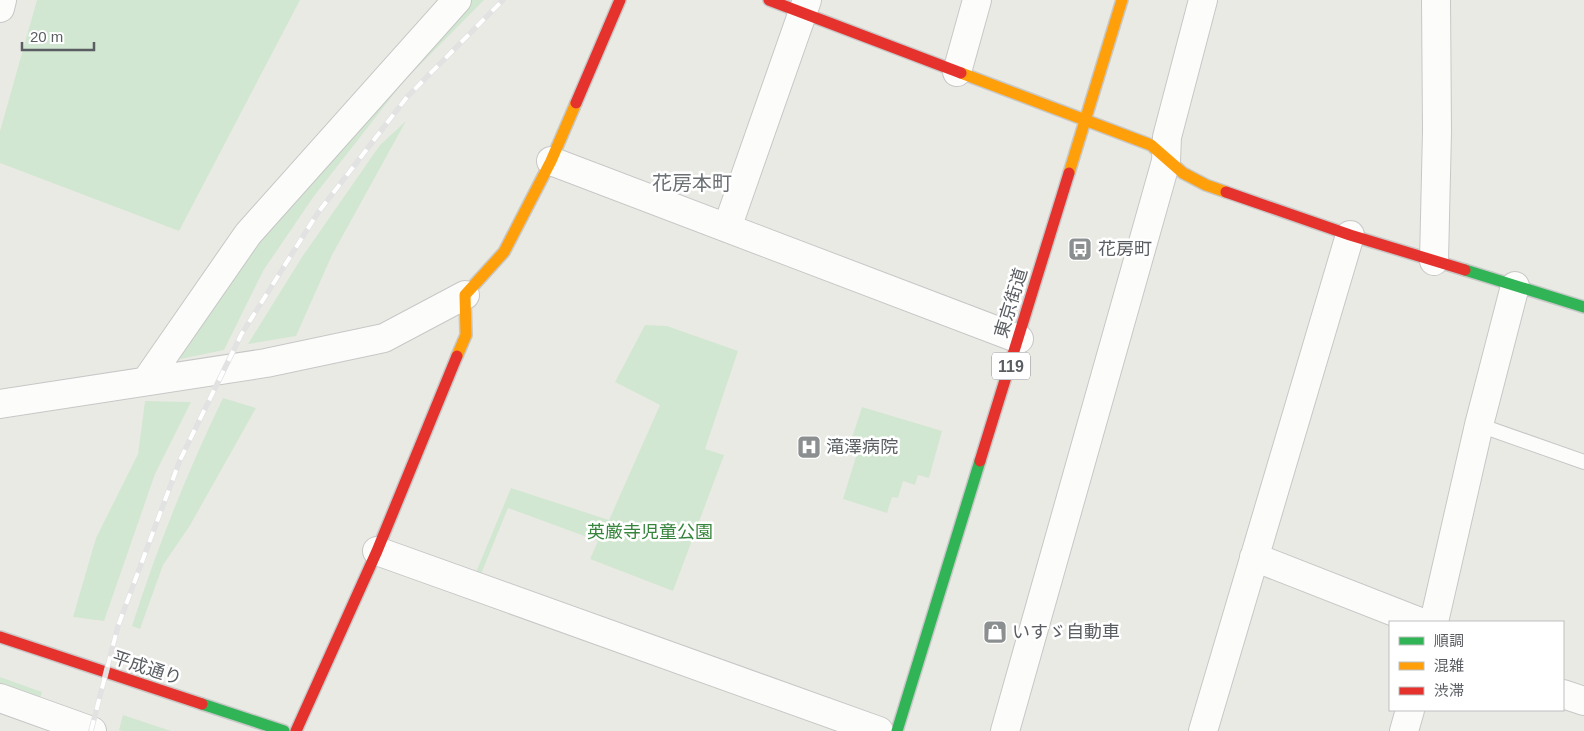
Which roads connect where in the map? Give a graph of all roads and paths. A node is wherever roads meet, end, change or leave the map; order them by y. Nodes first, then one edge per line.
1 (2, 0) edge
2 (457, 0) edge
3 (620, 0) edge
4 (769, 0) edge
5 (977, 0) edge
6 (1122, 0) edge
7 (1203, 0) edge
8 (1436, 0) edge
9 (804, 7) edge
10 (0, 8) edge
11 (957, 72) junction
12 (1084, 121) junction
13 (550, 161) junction
14 (1166, 161) junction
15 (727, 228) junction
16 (1350, 235) junction
17 (1434, 261) junction
18 (1515, 286) junction
19 (465, 295) junction
20 (1584, 307) edge
21 (1019, 339) junction
22 (146, 382) junction
23 (0, 404) edge
24 (1479, 425) junction
25 (1584, 462) edge
26 (377, 551) junction
27 (1254, 557) junction
28 (1417, 621) edge
29 (1434, 621) edge
30 (0, 637) edge
31 (1564, 694) edge
32 (0, 698) edge
33 (1584, 701) edge
34 (1410, 711) edge
35 (92, 731) edge
36 (284, 731) edge
37 (296, 731) edge
38 (879, 731) edge
39 (897, 731) edge
40 (1006, 731) edge
41 (1203, 731) edge
42 (1404, 731) edge

1 - 10 street
2 - 22 street
3 - 13 main road
4 - 9 main road
5 - 11 street
6 - 12 main road, 東京街道 / 119
7 - 14 street
8 - 17 street
9 - 11 main road
9 - 15 street
11 - 12 main road
12 - 14 main road
12 - 21 main road, 東京街道 / 119
13 - 15 street
13 - 19 main road
14 - 16 main road
14 - 40 street
15 - 21 street
16 - 17 main road
16 - 27 street
17 - 18 main road
18 - 20 main road
18 - 24 street
19 - 22 street
19 - 26 main road
21 - 39 main road, 東京街道 / 119
22 - 23 street
24 - 25 lane
24 - 29 street
26 - 37 main road
26 - 38 street
27 - 28 street
27 - 41 street
30 - 36 main road, 平成通り
31 - 33 street
32 - 35 street
34 - 42 street

